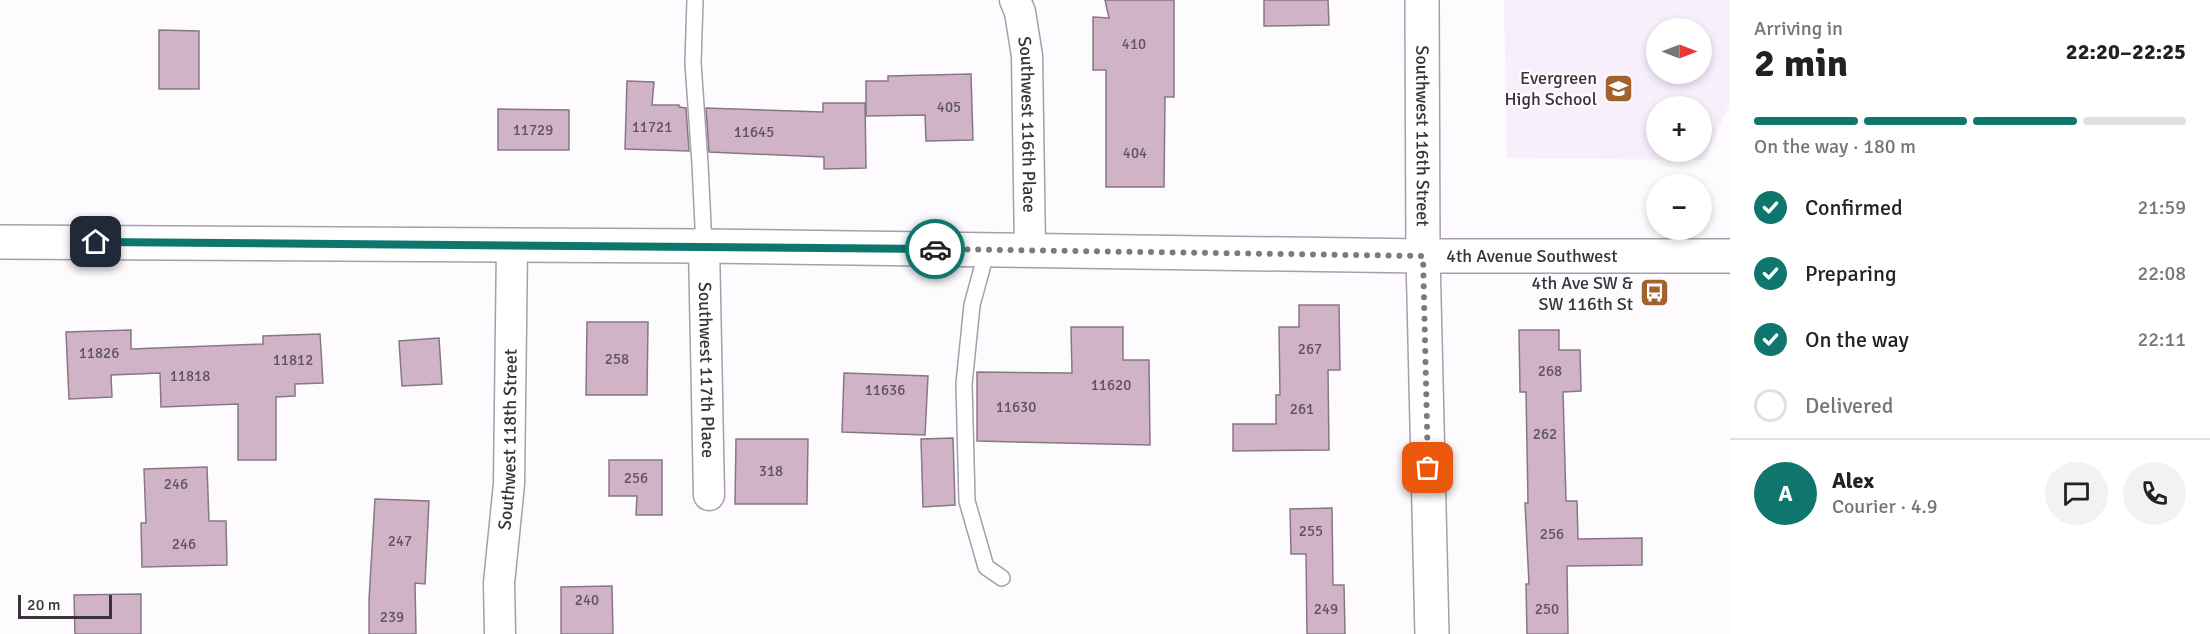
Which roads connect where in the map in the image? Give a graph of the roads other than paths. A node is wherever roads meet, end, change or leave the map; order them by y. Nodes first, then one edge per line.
1 (695, 0) edge
2 (1015, 0) edge
3 (1422, 0) edge
4 (0, 242) edge
5 (512, 246) junction
6 (704, 246) junction
7 (987, 250) junction
8 (1030, 250) junction
9 (1423, 256) junction
10 (1730, 256) edge
11 (709, 495) dead end
12 (1002, 578) dead end
13 (500, 634) edge
14 (1432, 634) edge

1 - 6 lane
2 - 8 street, Southwest 116th Place
3 - 9 street, Southwest 116th Street
4 - 5 street, 4th Avenue Southwest
5 - 6 street, 4th Avenue Southwest
5 - 13 street, Southwest 118th Street
6 - 7 street, 4th Avenue Southwest
6 - 11 street, Southwest 117th Place
7 - 8 street, 4th Avenue Southwest
7 - 12 lane
8 - 9 street, 4th Avenue Southwest
9 - 10 street, 4th Avenue Southwest
9 - 14 street, Southwest 116th Street

